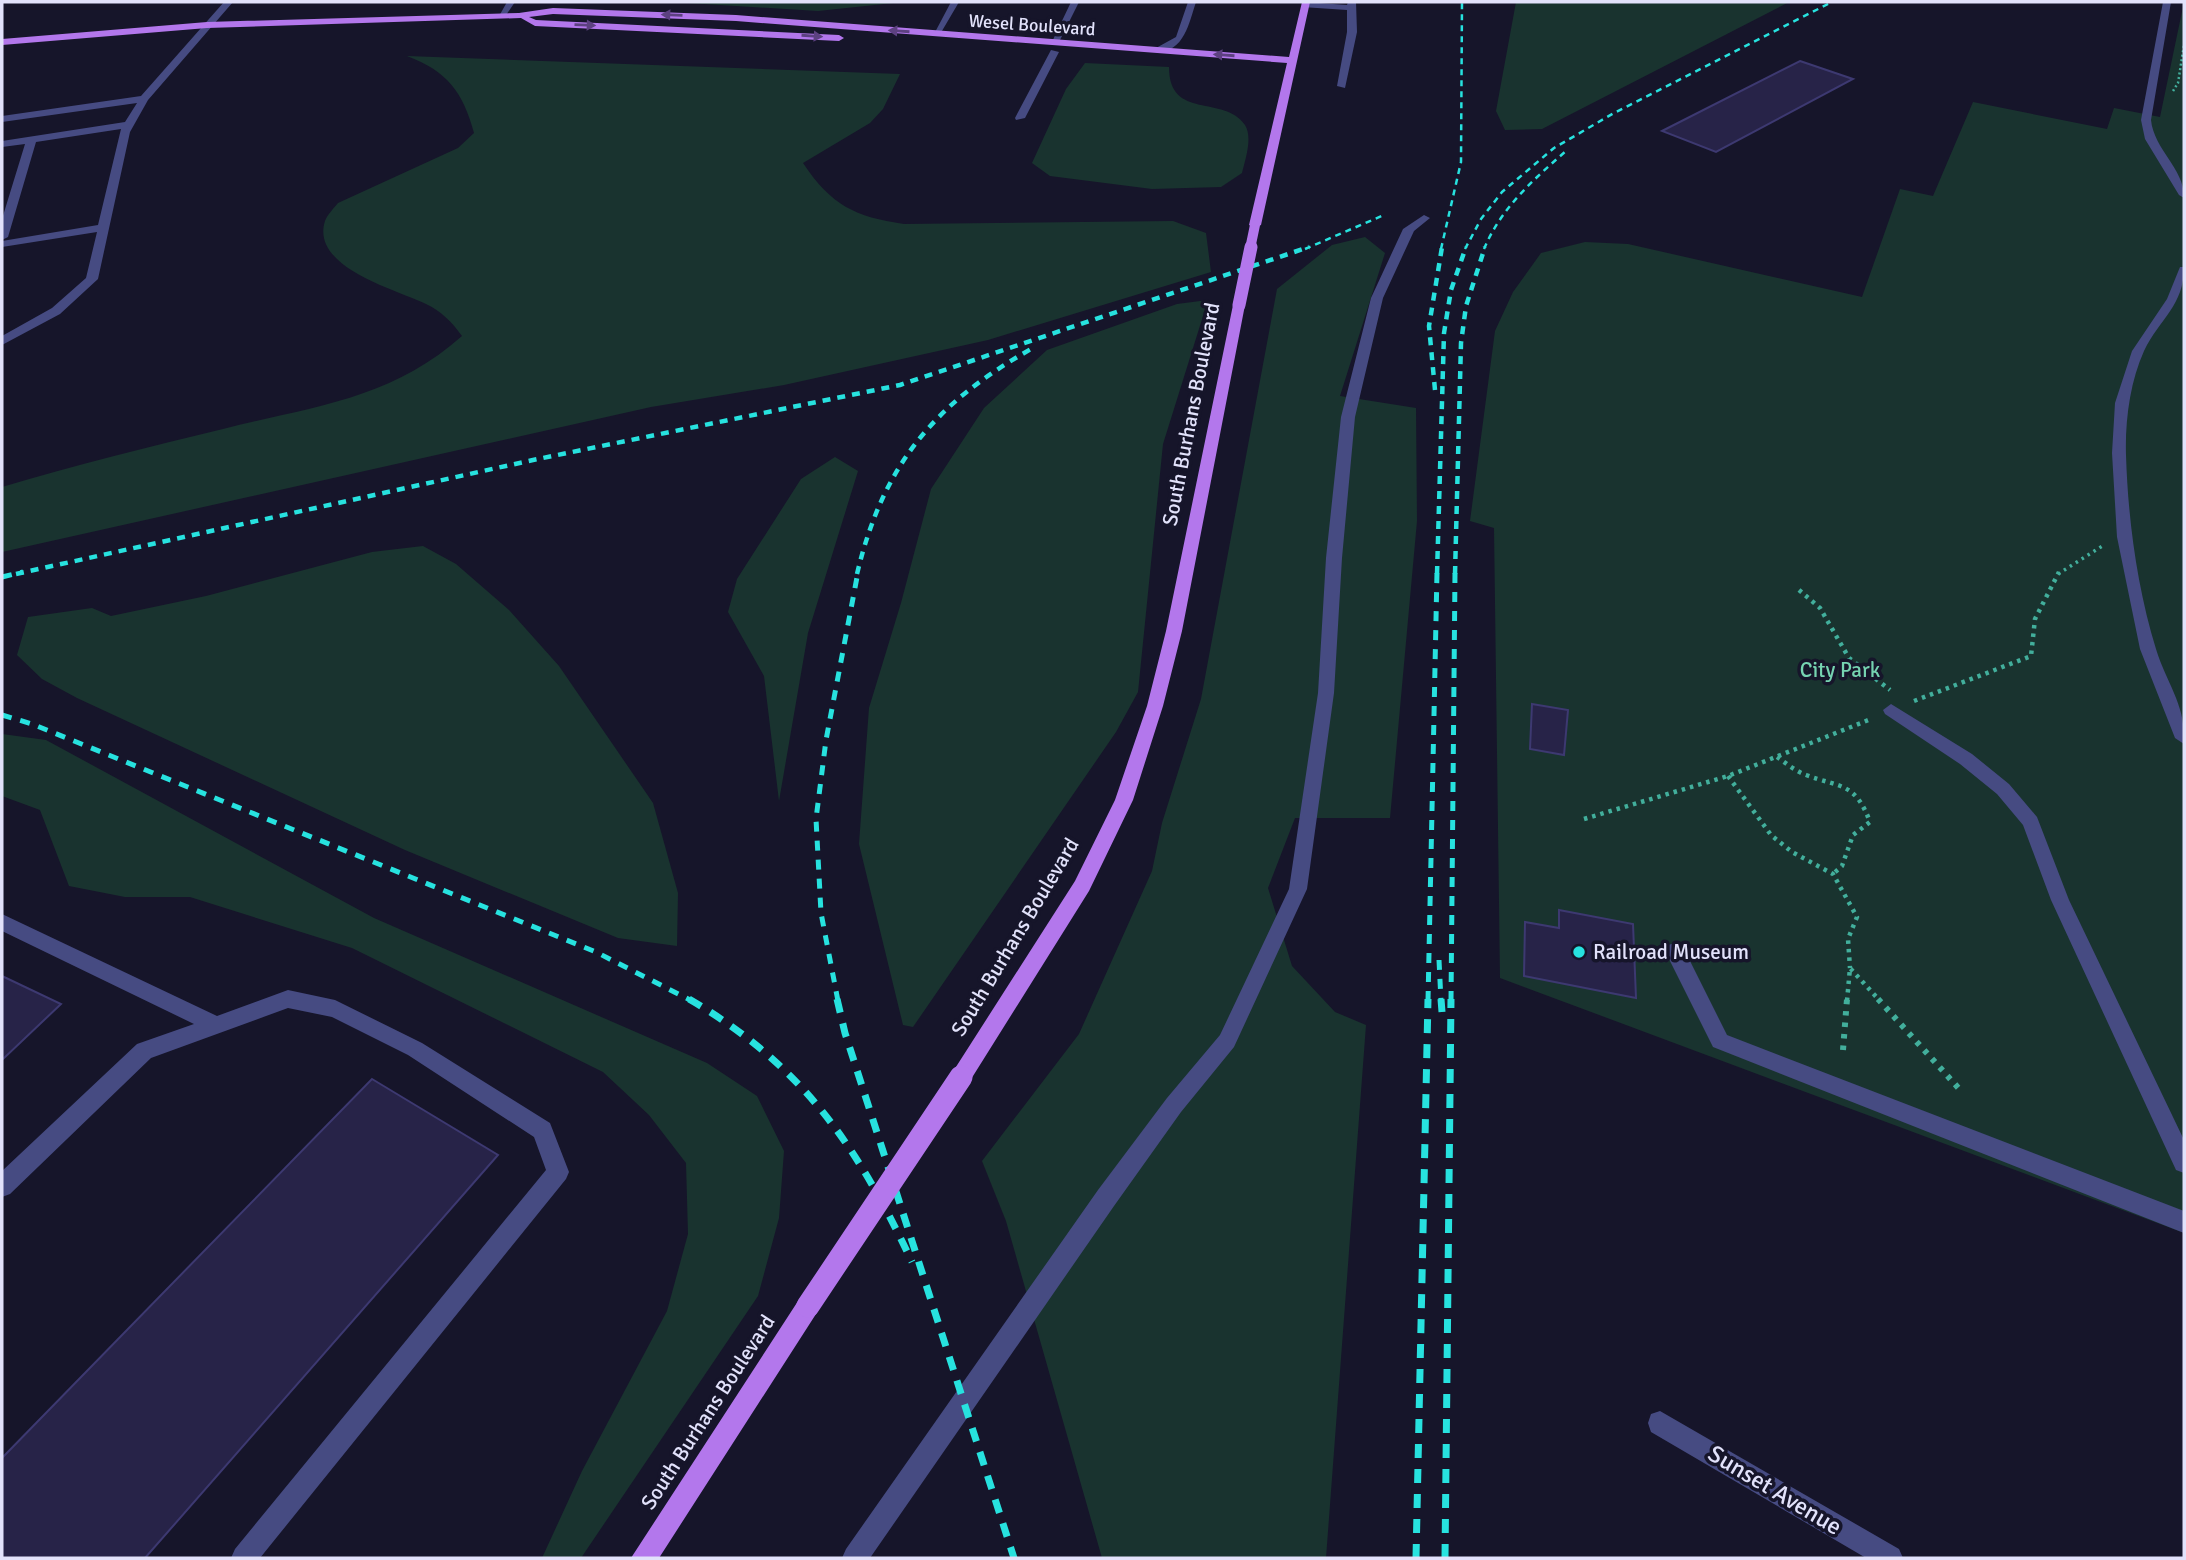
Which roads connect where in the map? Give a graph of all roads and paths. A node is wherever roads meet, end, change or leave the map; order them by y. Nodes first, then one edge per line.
1 (229, 2) edge
2 (511, 2) edge
3 (955, 2) edge
4 (1075, 2) edge
5 (1192, 2) edge
6 (2167, 2) edge
7 (1305, 3) edge
8 (1351, 5) edge
9 (501, 16) junction
10 (519, 16) junction
11 (207, 25) junction
12 (936, 34) junction
13 (852, 39) dead end
14 (878, 40) dead end
15 (2, 42) edge
16 (2184, 45) edge
17 (1054, 47) junction
18 (1159, 50) junction
19 (1290, 65) junction
20 (1342, 86) dead end
21 (2167, 94) dead end
22 (144, 99) junction
23 (1020, 118) dead end
24 (3, 119) edge
25 (129, 125) junction
26 (32, 139) junction
27 (2, 144) edge
28 (2184, 195) edge
29 (1424, 218) dead end
30 (103, 228) junction
31 (2, 237) edge
32 (2, 244) edge
33 (2184, 270) edge
34 (2, 341) edge
35 (2103, 532) dead end
36 (1798, 590) dead end
37 (1898, 707) junction
38 (2184, 738) edge
39 (1777, 757) junction
40 (1728, 776) junction
41 (1584, 819) dead end
42 (1833, 874) junction
43 (2, 922) edge
44 (1675, 951) dead end
45 (1850, 968) junction
46 (216, 1025) junction
47 (1843, 1051) dead end
48 (1962, 1092) dead end
49 (2184, 1163) edge
50 (2, 1186) edge
51 (2184, 1222) edge
52 (1660, 1423) dead end
53 (244, 1558) edge
54 (644, 1558) edge
55 (855, 1558) edge
56 (1890, 1558) edge

1 - 11 street
2 - 9 street
3 - 12 street
4 - 17 street
5 - 18 street
6 - 28 street
7 - 8 street
7 - 19 main road, South Burhans Boulevard
8 - 20 street
9 - 10 main road, Wesel Boulevard
9 - 11 main road, Wesel Boulevard
12 -> 10 main road, Wesel Boulevard
10 -> 13 main road, Wesel Boulevard
11 - 15 main road, Wesel Boulevard
11 - 22 street
12 - 17 main road, Wesel Boulevard
14 - 17 main road, Wesel Boulevard
16 - 21 path
17 - 18 main road, Wesel Boulevard
17 - 19 main road, Wesel Boulevard
17 - 23 street
19 -> 18 main road, Wesel Boulevard
19 - 54 main road, South Burhans Boulevard, bridge
22 - 24 street
22 - 25 street
25 - 26 street
25 - 30 street
26 - 27 street
26 - 31 street
29 - 55 street
30 - 32 street
30 - 34 street
33 - 38 street
35 - 37 path
36 - 37 path
37 - 39 path
37 - 49 street
39 - 40 path
39 - 42 path
40 - 41 path
40 - 42 path
42 - 45 path
43 - 46 street
44 - 51 street
45 - 47 path
45 - 48 path
46 - 50 street
46 - 53 street
52 - 56 street, Sunset Avenue

